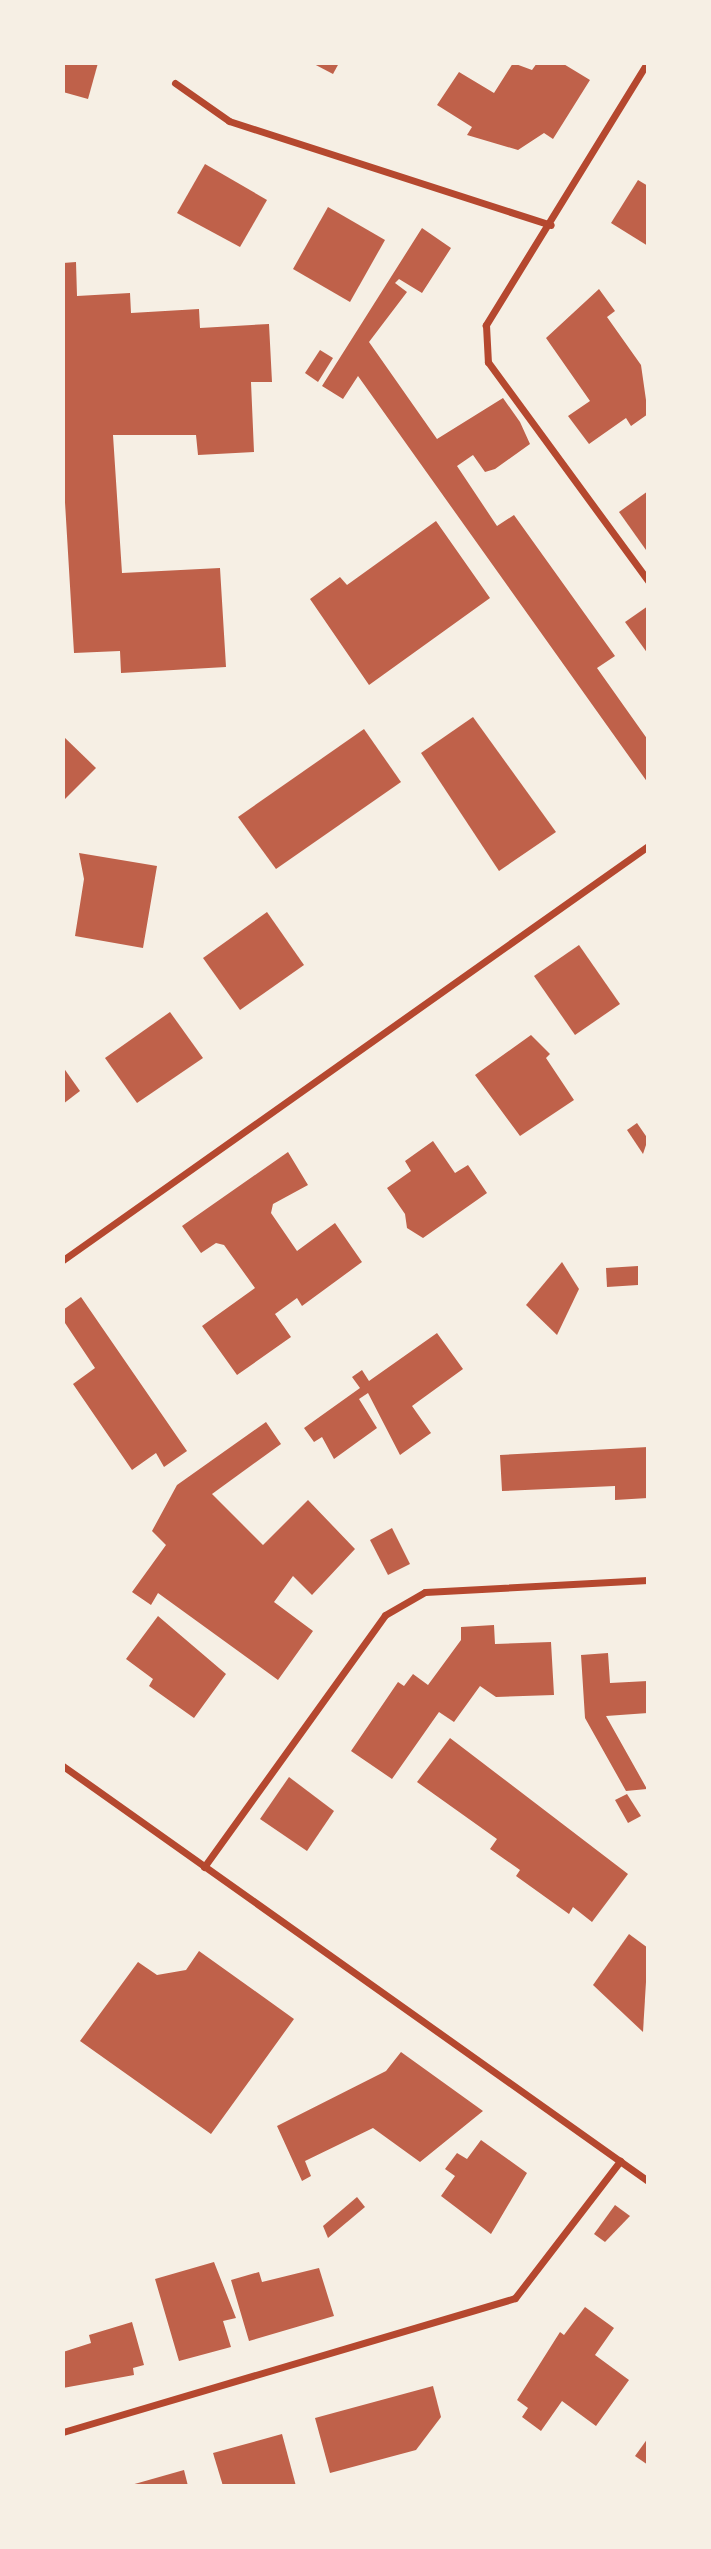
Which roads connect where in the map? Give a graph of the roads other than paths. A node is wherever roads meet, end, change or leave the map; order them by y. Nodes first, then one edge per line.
1 (647, 63) edge
2 (175, 83) dead end
3 (551, 225) junction
4 (648, 581) edge
5 (648, 846) edge
6 (63, 1260) edge
7 (648, 1580) edge
8 (63, 1766) edge
9 (204, 1867) junction
10 (620, 2161) junction
11 (648, 2181) edge
12 (63, 2432) edge

1 - 3 street
2 - 3 street
3 - 4 street
5 - 6 street
7 - 9 street
8 - 9 street
9 - 10 street
10 - 11 street
10 - 12 street

